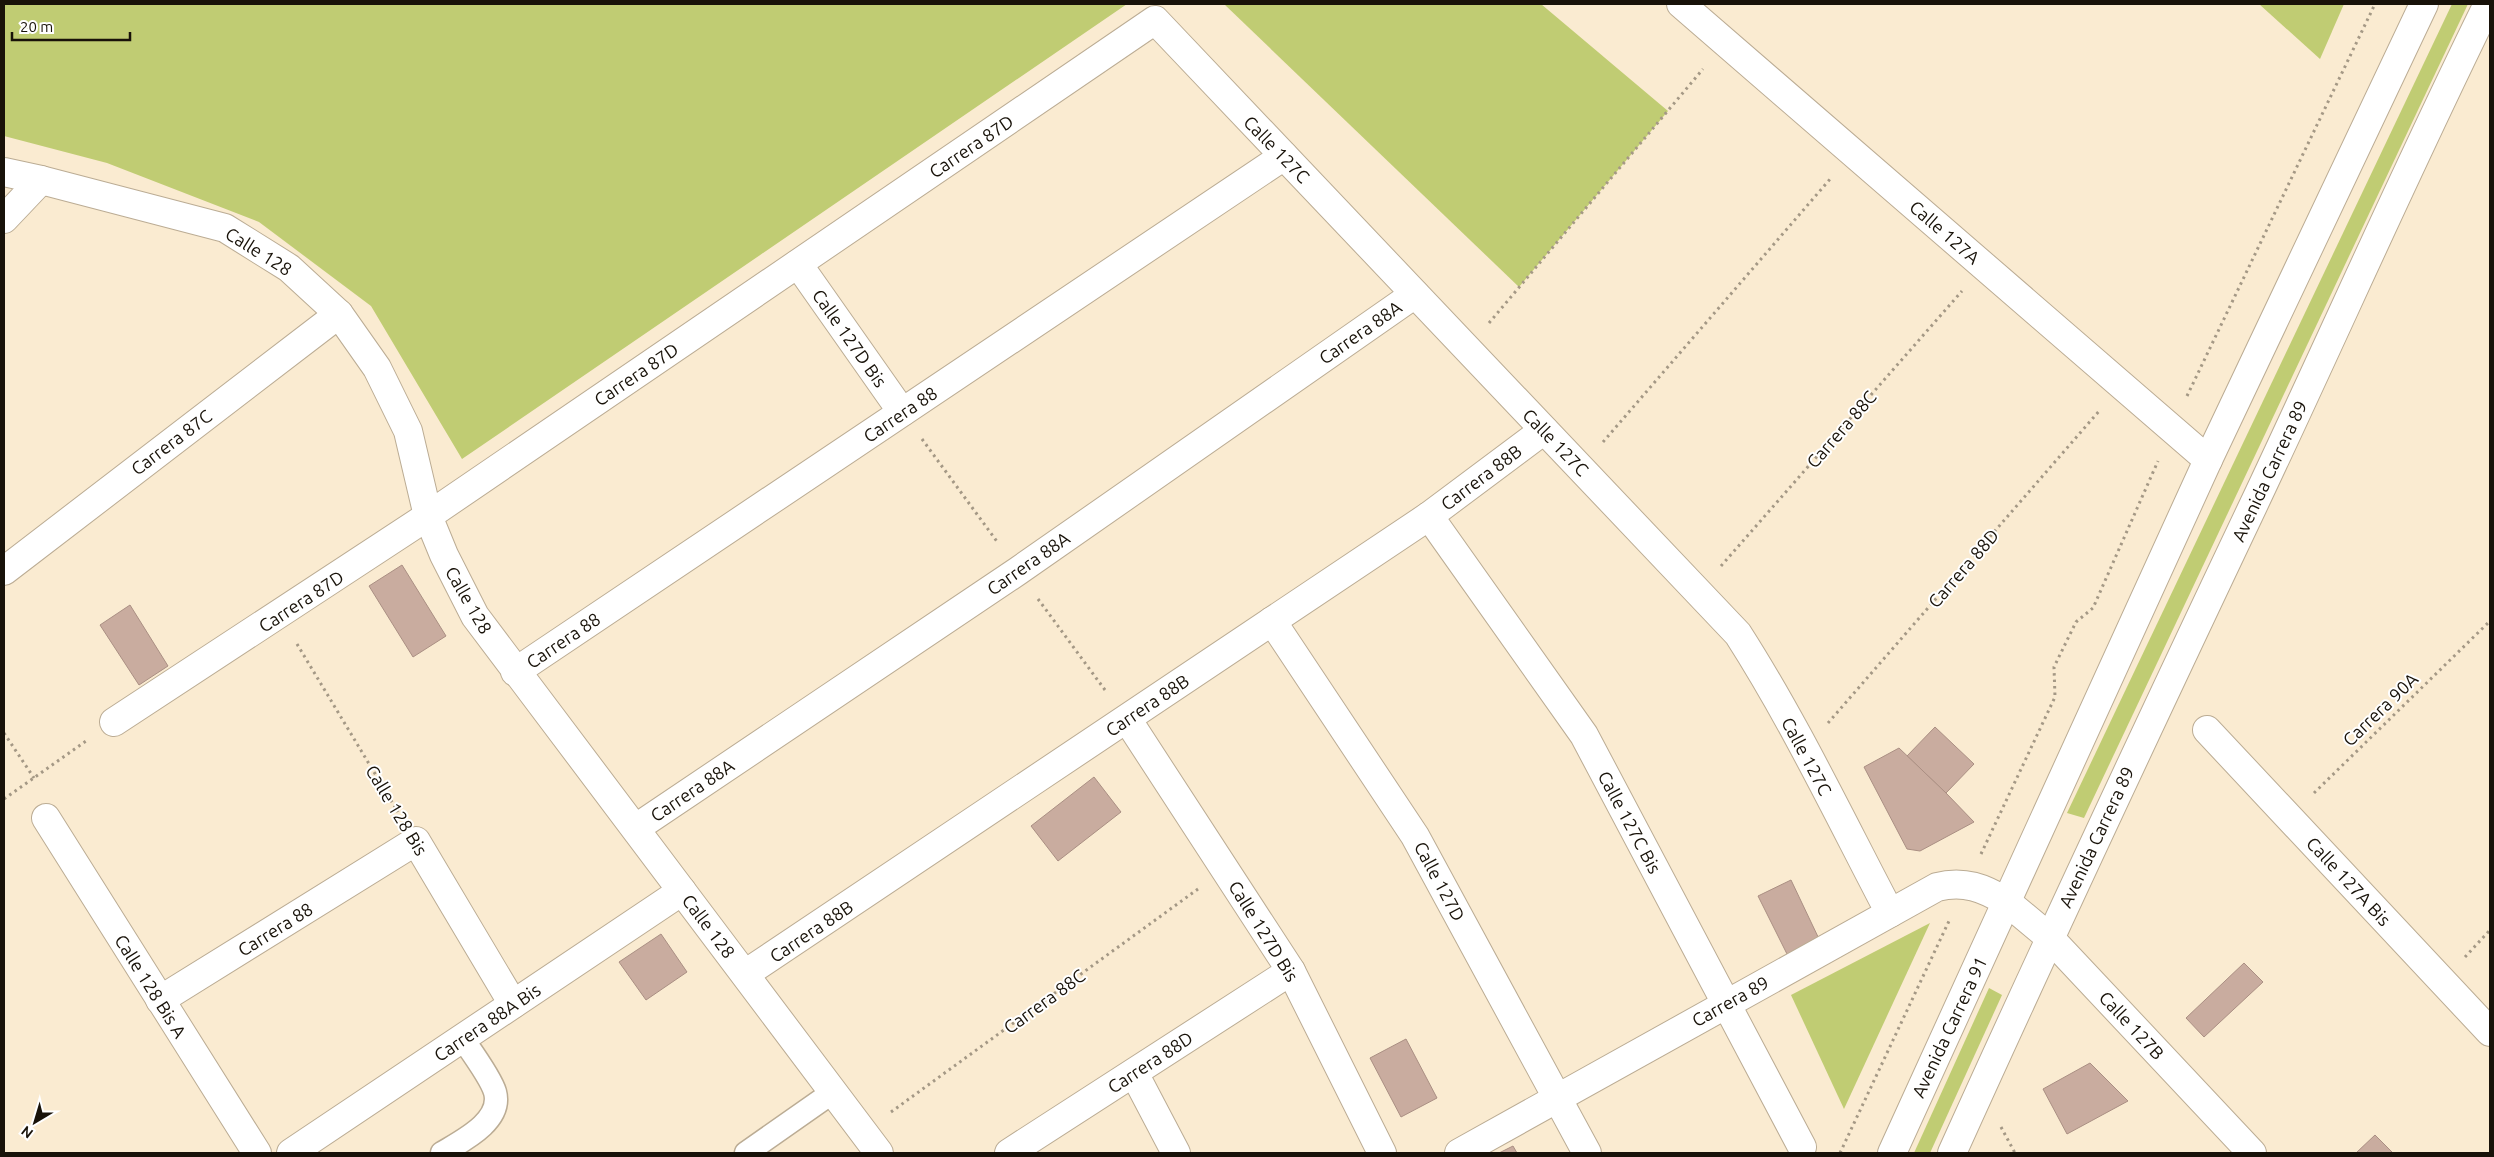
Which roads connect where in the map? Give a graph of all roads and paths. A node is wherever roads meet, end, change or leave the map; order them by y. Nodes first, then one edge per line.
1 (1681, 4) edge
2 (2424, 4) edge
3 (2488, 4) edge
4 (1155, 20) joint
5 (1726, 42) junction
6 (1852, 153) junction
7 (1284, 156) junction
8 (4, 172) edge
9 (41, 180) junction
10 (4, 219) edge
11 (798, 264) junction
12 (1984, 266) junction
13 (1415, 294) junction
14 (339, 314) junction
15 (1468, 348) junction
16 (2122, 385) junction
17 (902, 412) junction
18 (1544, 430) junction
19 (2208, 460) junction
20 (1581, 467) junction
21 (428, 516) junction
22 (1429, 516) junction
23 (4, 571) edge
24 (1699, 592) junction
25 (280, 615) junction
26 (1272, 621) junction
27 (2490, 621) edge
28 (515, 672) junction
29 (1127, 719) junction
30 (114, 722) joint
31 (2207, 730) dead end
32 (4, 733) edge
33 (1804, 750) junction
34 (34, 778) junction
35 (4, 799) edge
36 (2289, 817) junction
37 (46, 818) dead end
38 (636, 828) junction
39 (416, 841) junction
40 (1224, 870) junction
41 (682, 890) junction
42 (2007, 902) junction
43 (1890, 913) junction
44 (2049, 937) junction
45 (1936, 950) dead end
46 (1291, 971) junction
47 (746, 974) junction
48 (160, 1000) junction
49 (514, 1004) junction
50 (1726, 1004) junction
51 (2490, 1032) edge
52 (462, 1038) junction
53 (1134, 1073) junction
54 (833, 1092) junction
55 (1557, 1098) junction
56 (1996, 1118) dead end
57 (864, 1132) junction
58 (1802, 1147) dead end
59 (257, 1153) edge
60 (291, 1153) edge
61 (442, 1153) edge
62 (746, 1153) edge
63 (880, 1153) edge
64 (1009, 1153) edge
65 (1176, 1153) edge
66 (1382, 1153) edge
67 (1459, 1153) edge
68 (1587, 1153) edge
69 (1840, 1153) edge
70 (1892, 1153) edge
71 (1952, 1153) edge
72 (2015, 1153) edge
73 (2252, 1153) edge

1 - 5 street, Calle 127A
2 - 19 street
3 - 44 street, Avenida Carrera 89
4 - 7 street, Calle 127C
4 - 11 street, Carrera 87D
5 - 6 street, Calle 127A
5 - 15 path
6 - 12 street, Calle 127A
6 - 20 path
7 - 13 street, Calle 127C
7 - 17 street, Carrera 88
8 - 9 street, Calle 128
9 - 10 street
9 - 14 street, Calle 128
11 - 17 street, Calle 127D Bis
11 - 21 street, Carrera 87D
12 - 16 street, Calle 127A
12 - 24 path, Carrera 88C
13 - 15 street, Calle 127C
13 - 38 street, Carrera 88A
14 - 21 street, Calle 128
14 - 23 street, Carrera 87C
15 - 18 street, Calle 127C
16 - 19 street, Calle 127A
16 - 33 path, Carrera 88D
17 - 28 street, Carrera 88
18 - 20 street, Calle 127C
18 - 22 street, Carrera 88B
19 - 42 street
20 - 24 street, Calle 127C
21 - 25 street, Carrera 87D
21 - 28 street, Calle 128
22 - 26 street, Carrera 88B
22 - 50 street, Calle 127C Bis
24 - 33 street, Calle 127C
25 - 30 street, Carrera 87D
25 - 39 path, Calle 128 Bis
26 - 29 street, Carrera 88B
26 - 55 street, Calle 127D
27 - 36 path, Carrera 90A
28 - 38 street, Calle 128
29 - 40 street, Calle 127D Bis
29 - 47 street, Carrera 88B
30 - 34 path
31 - 36 street, Calle 127A Bis
32 - 34 path
33 - 43 street, Calle 127C
34 - 35 path
36 - 51 street, Calle 127A Bis
37 - 48 street, Calle 128 Bis A
38 - 41 street, Calle 128
39 - 48 street, Carrera 88
39 - 49 street, Calle 128 Bis
40 - 46 street, Calle 127D Bis
40 - 57 path, Carrera 88C
41 - 47 street, Calle 128
41 - 49 street, Carrera 88A Bis
42 - 43 street, Carrera 89
42 - 44 street, Calle 127B
42 - 70 street, Avenida Carrera 91
43 - 50 street, Carrera 89
44 - 71 street
44 - 73 street, Calle 127B
45 - 69 path
46 - 53 street, Carrera 88D
46 - 66 street, Calle 127D Bis
47 - 54 street, Calle 128
48 - 59 street, Calle 128 Bis A
49 - 52 street, Carrera 88A Bis
50 - 55 street, Carrera 89
50 - 58 street, Calle 127C Bis
52 - 60 street, Carrera 88A Bis
52 - 61 lane
53 - 64 street, Carrera 88D
53 - 65 street
54 - 57 street, Calle 128
54 - 62 lane
55 - 67 street, Carrera 89
55 - 68 street, Calle 127D
56 - 72 path
57 - 63 street, Calle 128

